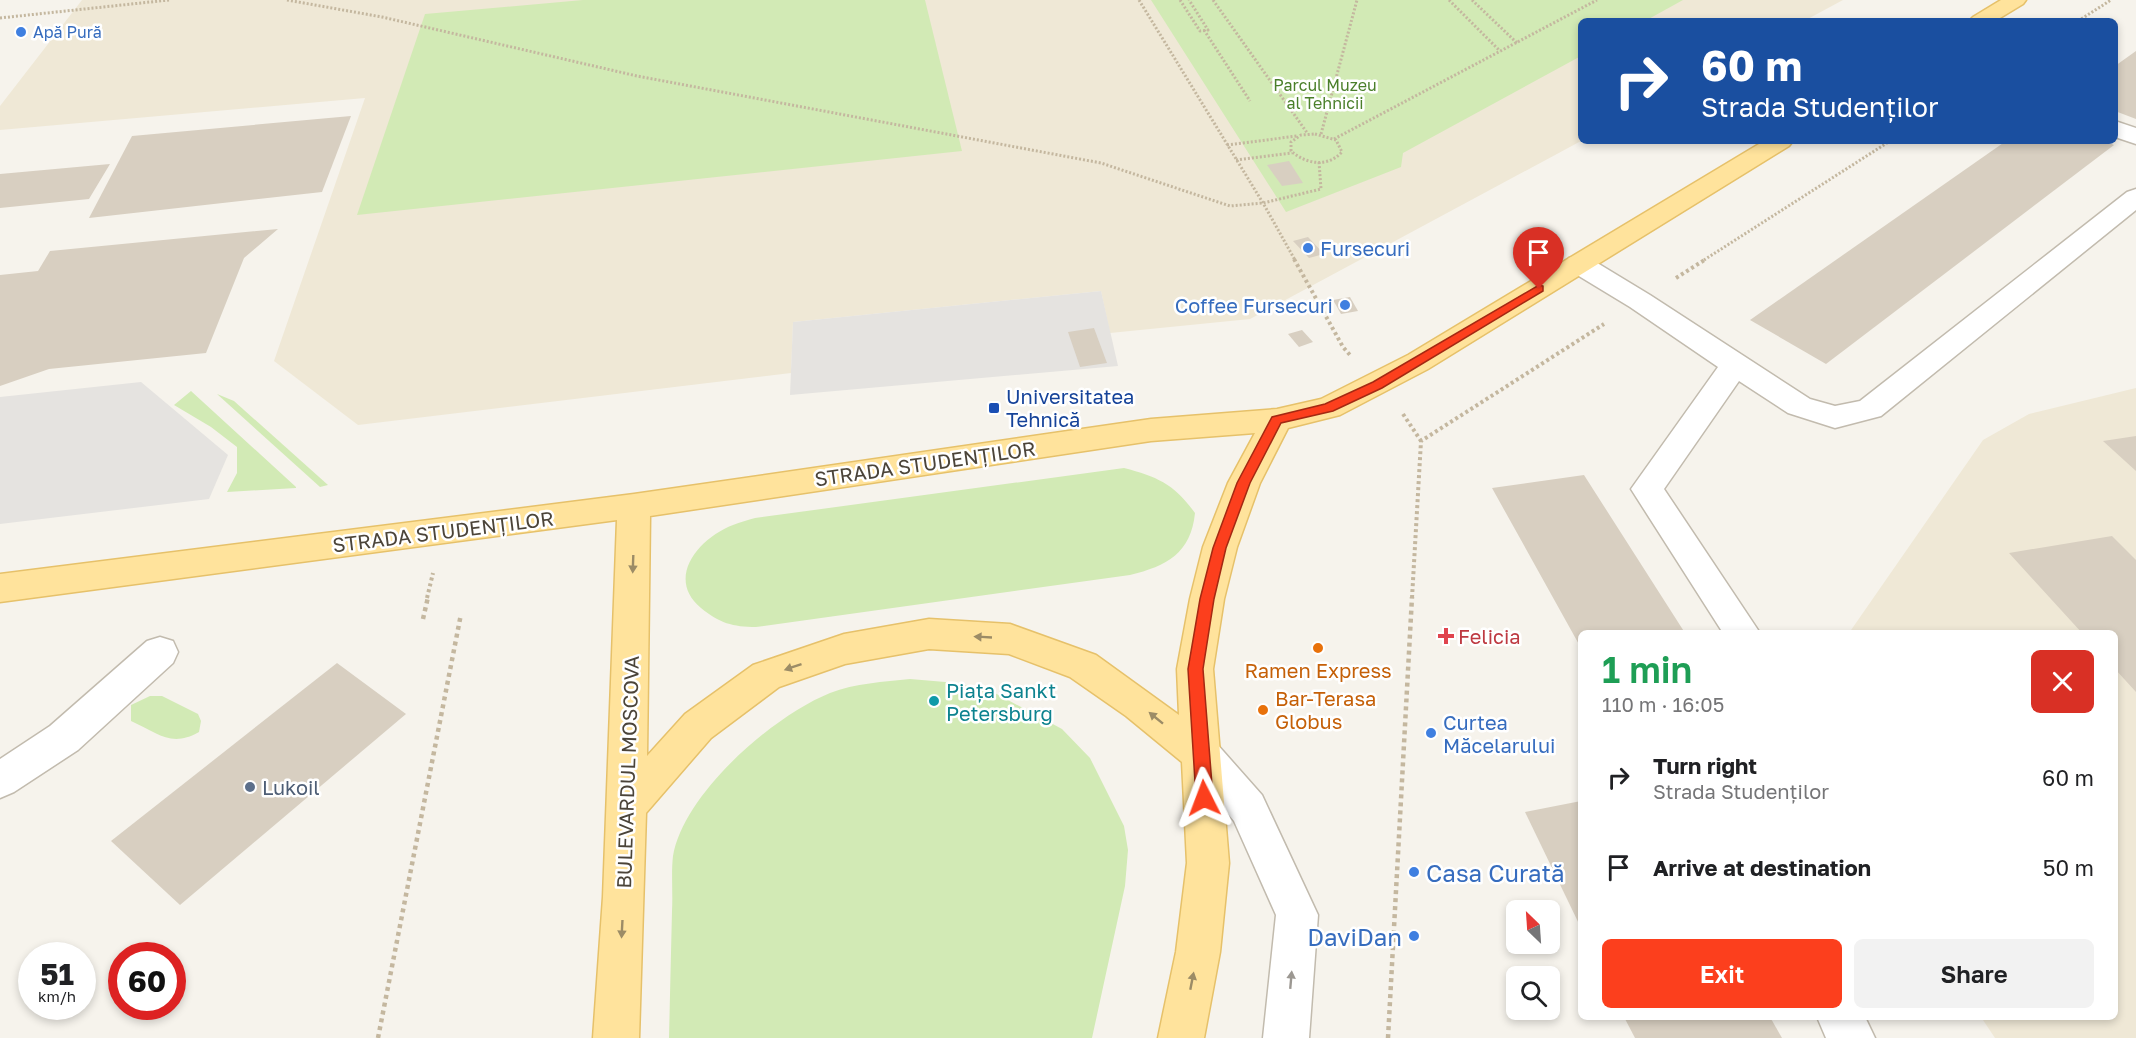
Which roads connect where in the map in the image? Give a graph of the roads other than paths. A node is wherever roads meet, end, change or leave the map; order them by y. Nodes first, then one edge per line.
1 (2016, 0) edge
2 (1985, 18) edge
3 (2118, 129) edge
4 (2136, 137) edge
5 (1775, 144) edge
6 (2136, 197) edge
7 (1579, 264) junction
8 (1735, 365) junction
9 (1277, 420) junction
10 (634, 506) junction
11 (0, 588) edge
12 (1740, 630) edge
13 (160, 652) dead end
14 (1202, 755) junction
15 (0, 780) edge
16 (627, 807) junction
17 (1841, 1020) edge
18 (616, 1038) edge
19 (1181, 1038) edge
20 (1286, 1038) edge
21 (1852, 1038) edge

1 - 2 main road
3 - 4 lane
5 - 7 main road, STRADA STUDENȚILOR
6 - 8 lane
7 - 8 lane
7 - 9 main road, STRADA STUDENȚILOR
8 - 12 lane
9 - 10 main road, STRADA STUDENȚILOR
9 - 14 main road
10 - 11 main road, STRADA STUDENȚILOR
10 -> 16 main road, BULEVARDUL MOSCOVA
13 - 15 lane
14 -> 16 main road
19 -> 14 main road
20 -> 14 lane
16 -> 18 main road, BULEVARDUL MOSCOVA
17 - 21 lane

